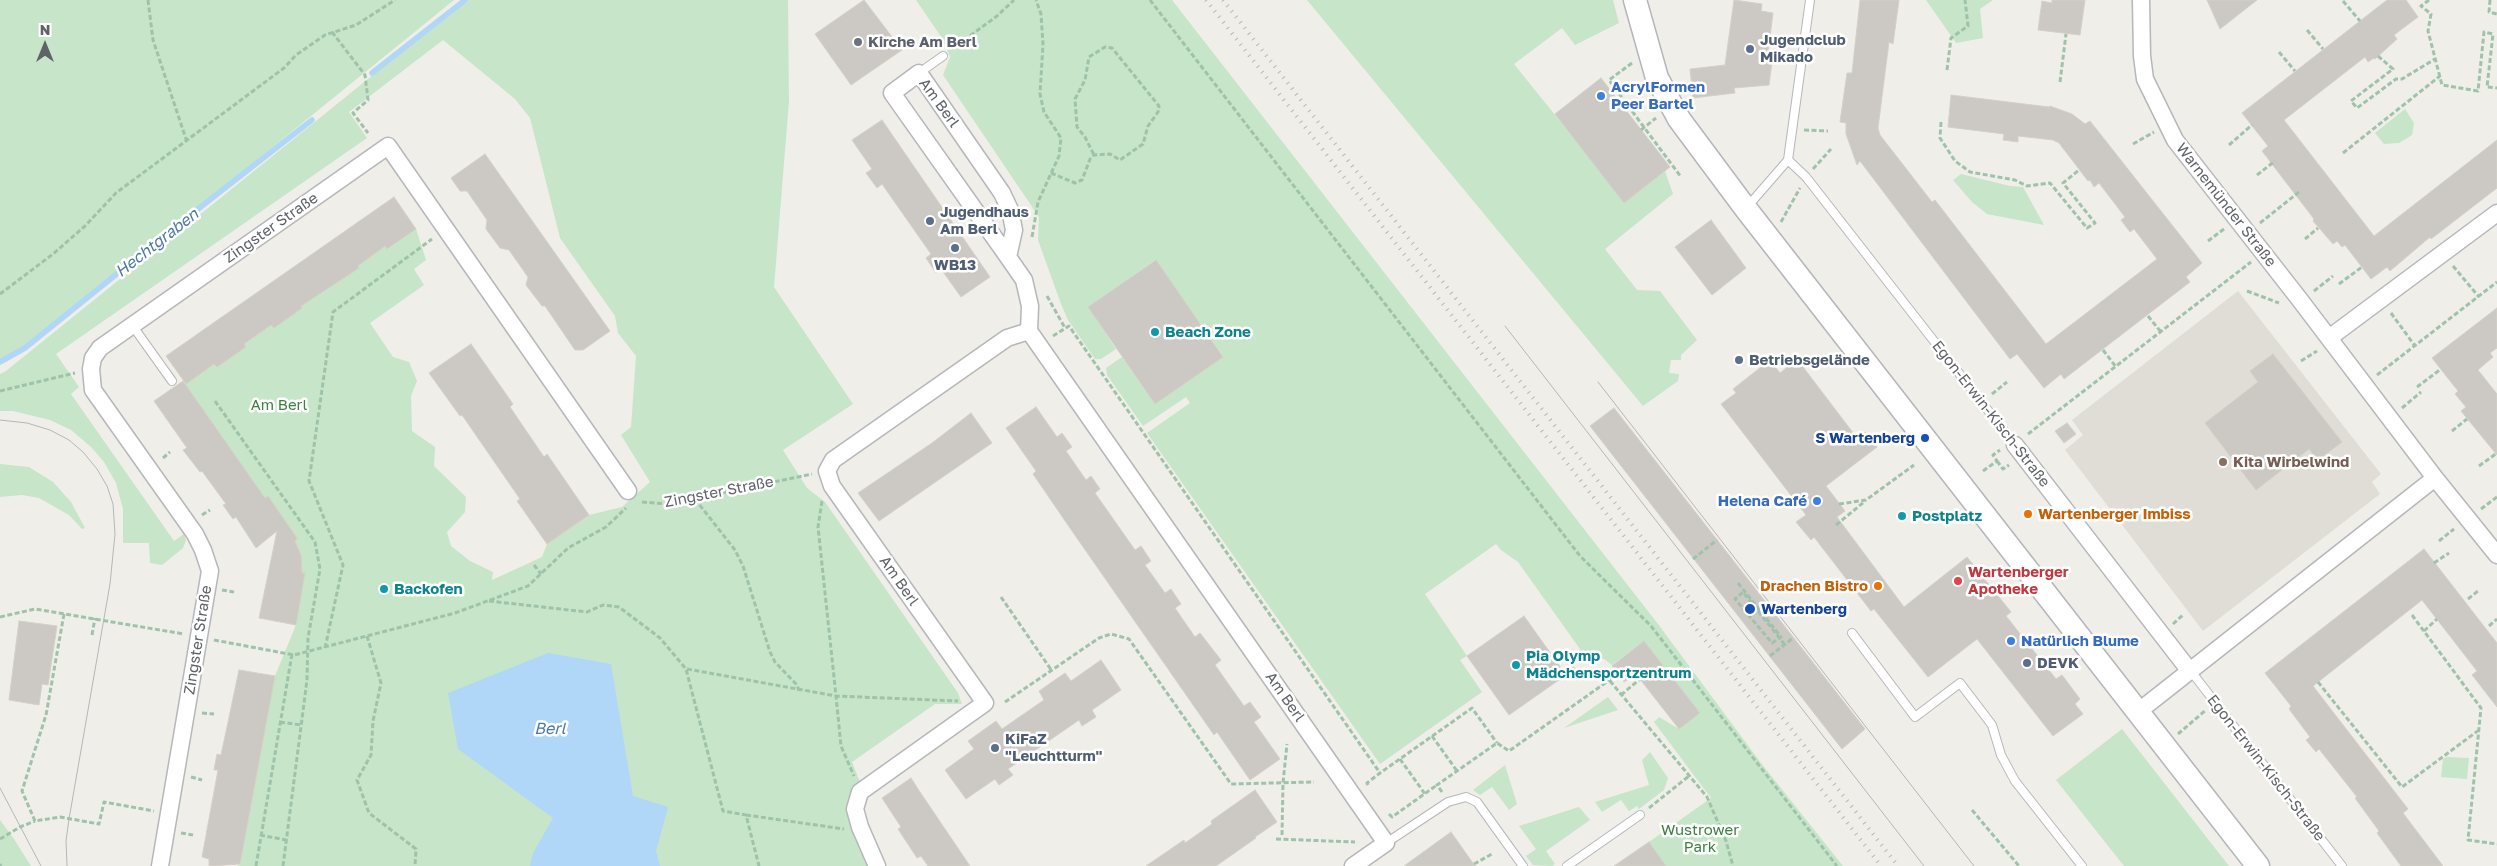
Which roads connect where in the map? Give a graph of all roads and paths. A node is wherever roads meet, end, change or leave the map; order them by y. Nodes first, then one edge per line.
1 (148, 0) edge
2 (395, 0) edge
3 (1014, 0) edge
4 (1036, 0) edge
5 (1150, 0) edge
6 (1635, 0) edge
7 (1810, 0) edge
8 (1965, 0) edge
9 (2141, 0) edge
10 (2429, 0) edge
11 (2490, 0) edge
12 (2344, 1) edge
13 (2497, 14) edge
14 (2360, 21) dead end
15 (2307, 30) dead end
16 (332, 32) junction
17 (2066, 34) dead end
18 (2323, 49) dead end
19 (2279, 52) dead end
20 (943, 56) joint
21 (2378, 56) dead end
22 (2435, 59) junction
23 (1634, 61) dead end
24 (1947, 70) dead end
25 (2294, 71) dead end
26 (919, 73) junction
27 (2440, 76) junction
28 (2060, 82) dead end
29 (2497, 88) edge
30 (1658, 116) dead end
31 (1941, 122) dead end
32 (2167, 123) junction
33 (2252, 125) dead end
34 (1642, 128) junction
35 (1793, 130) junction
36 (1828, 131) dead end
37 (368, 133) dead end
38 (186, 139) junction
39 (2133, 144) dead end
40 (2230, 145) dead end
41 (1831, 149) dead end
42 (2342, 153) dead end
43 (1094, 155) junction
44 (1788, 160) junction
45 (2275, 161) dead end
46 (2079, 170) dead end
47 (1051, 174) junction
48 (2257, 175) dead end
49 (1681, 177) dead end
50 (1806, 177) junction
51 (2299, 192) dead end
52 (1746, 209) junction
53 (2497, 213) edge
54 (2318, 228) dead end
55 (445, 229) junction
56 (2248, 233) junction
57 (2305, 239) dead end
58 (1771, 241) junction
59 (1030, 244) dead end
60 (2263, 253) junction
61 (1008, 257) junction
62 (2450, 261) dead end
63 (2362, 267) dead end
64 (2333, 276) dead end
65 (2497, 282) edge
66 (2339, 284) dead end
67 (2246, 290) dead end
68 (0, 294) edge
69 (2478, 297) junction
70 (2300, 300) junction
71 (2388, 309) dead end
72 (2148, 316) dead end
73 (132, 325) junction
74 (1030, 331) junction
75 (2161, 332) junction
76 (2329, 338) junction
77 (1039, 345) junction
78 (2415, 346) junction
79 (2103, 350) dead end
80 (2116, 367) junction
81 (90, 369) junction
82 (2441, 369) dead end
83 (172, 381) dead end
84 (2007, 382) dead end
85 (2364, 385) junction
86 (2416, 388) dead end
87 (0, 390) edge
88 (2421, 392) dead end
89 (216, 400) dead end
90 (1981, 402) junction
91 (2390, 419) junction
92 (2467, 419) dead end
93 (2452, 432) dead end
94 (2010, 449) junction
95 (2497, 453) edge
96 (1914, 465) dead end
97 (2480, 466) dead end
98 (1983, 471) dead end
99 (830, 478) junction
100 (2435, 478) junction
101 (629, 494) junction
102 (2497, 498) edge
103 (695, 499) junction
104 (1866, 500) junction
105 (1839, 504) dead end
106 (2485, 506) dead end
107 (1836, 525) dead end
108 (1717, 540) dead end
109 (1703, 551) junction
110 (2449, 553) dead end
111 (1706, 555) dead end
112 (2497, 555) edge
113 (1693, 559) dead end
114 (2434, 563) dead end
115 (534, 565) dead end
116 (541, 574) junction
117 (1738, 583) dead end
118 (2478, 591) dead end
119 (1001, 597) dead end
120 (2468, 598) dead end
121 (487, 601) junction
122 (64, 614) junction
123 (2412, 616) dead end
124 (0, 617) edge
125 (95, 618) junction
126 (2437, 619) dead end
127 (2497, 619) edge
128 (2489, 626) dead end
129 (2424, 631) junction
130 (1852, 633) dead end
131 (92, 635) dead end
132 (367, 636) junction
133 (199, 637) junction
134 (1793, 638) dead end
135 (1785, 645) junction
136 (325, 648) junction
137 (308, 652) junction
138 (292, 654) junction
139 (1770, 656) dead end
140 (686, 669) junction
141 (2190, 670) junction
142 (1052, 671) junction
143 (1618, 674) dead end
144 (1640, 679) dead end
145 (1610, 681) junction
146 (2318, 682) dead end
147 (799, 691) junction
148 (1621, 695) junction
149 (836, 696) junction
150 (2209, 696) junction
151 (966, 702) dead end
152 (1005, 702) dead end
153 (2138, 711) junction
154 (280, 722) junction
155 (301, 725) junction
156 (2480, 730) junction
157 (1432, 736) junction
158 (1498, 743) junction
159 (1288, 744) dead end
160 (2165, 745) junction
161 (1400, 759) junction
162 (1457, 771) junction
163 (1380, 773) junction
164 (1689, 776) junction
165 (1283, 782) junction
166 (1314, 782) dead end
167 (1437, 785) junction
168 (860, 792) junction
169 (1425, 794) junction
170 (1358, 802) junction
171 (1448, 802) junction
172 (1972, 810) dead end
173 (1387, 811) dead end
174 (169, 814) junction
175 (746, 815) junction
176 (1640, 815) joint
177 (35, 821) junction
178 (860, 827) junction
179 (260, 836) junction
180 (1282, 836) dead end
181 (0, 839) edge
182 (1276, 839) dead end
183 (286, 840) junction
184 (1358, 842) dead end
185 (1386, 843) junction
186 (2497, 844) edge
187 (1492, 854) dead end
188 (1474, 864) dead end
189 (160, 866) edge
190 (256, 866) edge
191 (284, 866) edge
192 (415, 866) edge
193 (759, 866) edge
194 (877, 866) edge
195 (1353, 866) edge
196 (1523, 866) edge
197 (1567, 866) edge
198 (1733, 866) edge
199 (1837, 866) edge
200 (2019, 866) edge
201 (2082, 866) edge
202 (2258, 866) edge
203 (2342, 866) edge

1 - 38 path
2 - 16 path
3 - 20 path
4 - 47 path
5 - 199 path
6 - 52 street
7 - 35 lane
8 - 24 path
9 - 32 street, Warnemünder Straße
10 - 22 path
11 - 13 path
12 - 14 path
15 - 18 path
16 - 37 path
16 - 38 path
17 - 28 path
19 - 25 path
20 - 26 lane
21 - 22 path
22 - 27 path
23 - 34 path
26 - 61 street, Am Berl
26 - 61 street, Am Berl
27 - 29 path
27 - 42 path
30 - 34 path
31 - 46 path
32 - 39 path
32 - 56 street, Warnemünder Straße
33 - 40 path
34 - 49 path
35 - 36 path
35 - 44 lane
38 - 68 path
41 - 50 path
43 - 43 path
43 - 47 path
44 - 50 lane, Egon-Erwin-Kisch-Straße
44 - 52 lane
45 - 48 path
47 - 59 path
50 - 58 path
50 - 90 lane, Egon-Erwin-Kisch-Straße
51 - 56 path
52 - 58 street
53 - 76 street
54 - 57 path
55 - 73 street, Zingster Straße
55 - 101 street, Zingster Straße
55 - 136 path
56 - 60 street, Warnemünder Straße
58 - 153 street
60 - 70 street, Warnemünder Straße
60 - 75 path
61 - 74 street, Am Berl
62 - 69 path
63 - 66 path
64 - 70 path
65 - 69 path
67 - 70 path
69 - 78 path
70 - 76 street, Warnemünder Straße
71 - 78 path
72 - 75 path
73 - 81 street, Zingster Straße
73 - 83 lane
74 - 77 street, Am Berl
74 - 99 street
75 - 80 path
76 - 85 street, Warnemünder Straße
77 - 163 path
77 - 170 street, Am Berl
78 - 85 path
79 - 80 path
80 - 94 path
81 - 87 path
81 - 133 street, Zingster Straße
82 - 86 path
84 - 90 path
85 - 91 street, Warnemünder Straße
88 - 91 path
89 - 137 path
90 - 94 lane, Egon-Erwin-Kisch-Straße
91 - 100 street, Warnemünder Straße
92 - 93 path
94 - 98 path
94 - 141 street, Egon-Erwin-Kisch-Straße
95 - 97 path
96 - 104 path
99 - 103 path, Zingster Straße
99 - 149 path
99 - 168 street, Am Berl
100 - 112 street, Warnemünder Straße
100 - 141 street
101 - 103 path, Zingster Straße
101 - 116 path
102 - 106 path
103 - 147 path
104 - 105 path
104 - 107 path
108 - 109 path
109 - 111 path
109 - 113 path
110 - 114 path
115 - 116 path
116 - 121 path
117 - 135 path
118 - 120 path
119 - 142 path
121 - 132 path
121 - 140 path
122 - 124 path
122 - 125 path
122 - 177 path
123 - 129 path
125 - 131 path
125 - 133 path
126 - 129 path
127 - 128 path
129 - 156 path
130 - 201 lane
132 - 136 path
132 - 192 path
133 - 138 path
133 - 174 street, Zingster Straße
134 - 135 path
135 - 139 path
136 - 137 path
137 - 138 path
137 - 155 path
138 - 154 path
140 - 147 path
140 - 175 path
141 - 150 lane, Egon-Erwin-Kisch-Straße
141 - 153 street
142 - 152 path
142 - 165 path
143 - 145 path
144 - 148 path
145 - 148 path
145 - 158 path
146 - 156 path
147 - 149 path
148 - 164 path
149 - 151 path
149 - 168 path
150 - 160 path
150 - 203 lane, Egon-Erwin-Kisch-Straße
153 - 160 street
154 - 155 path
154 - 179 path
155 - 183 path
156 - 186 path
157 - 158 path
157 - 161 path
157 - 162 path
158 - 162 path
159 - 165 path
160 - 202 street
161 - 163 path
161 - 169 path
162 - 167 path
163 - 170 path
164 - 176 path
164 - 198 path
165 - 166 path
165 - 180 path
167 - 169 path
167 - 171 path
168 - 178 street
169 - 173 path
170 - 185 street, Am Berl
171 - 185 lane
171 - 196 lane
172 - 200 path
174 - 177 path
174 - 189 street, Zingster Straße
175 - 178 path
175 - 193 path
176 - 197 lane
177 - 181 path
178 - 194 street
179 - 183 path
179 - 190 path
182 - 184 path
183 - 191 path
185 - 195 street
187 - 188 path

